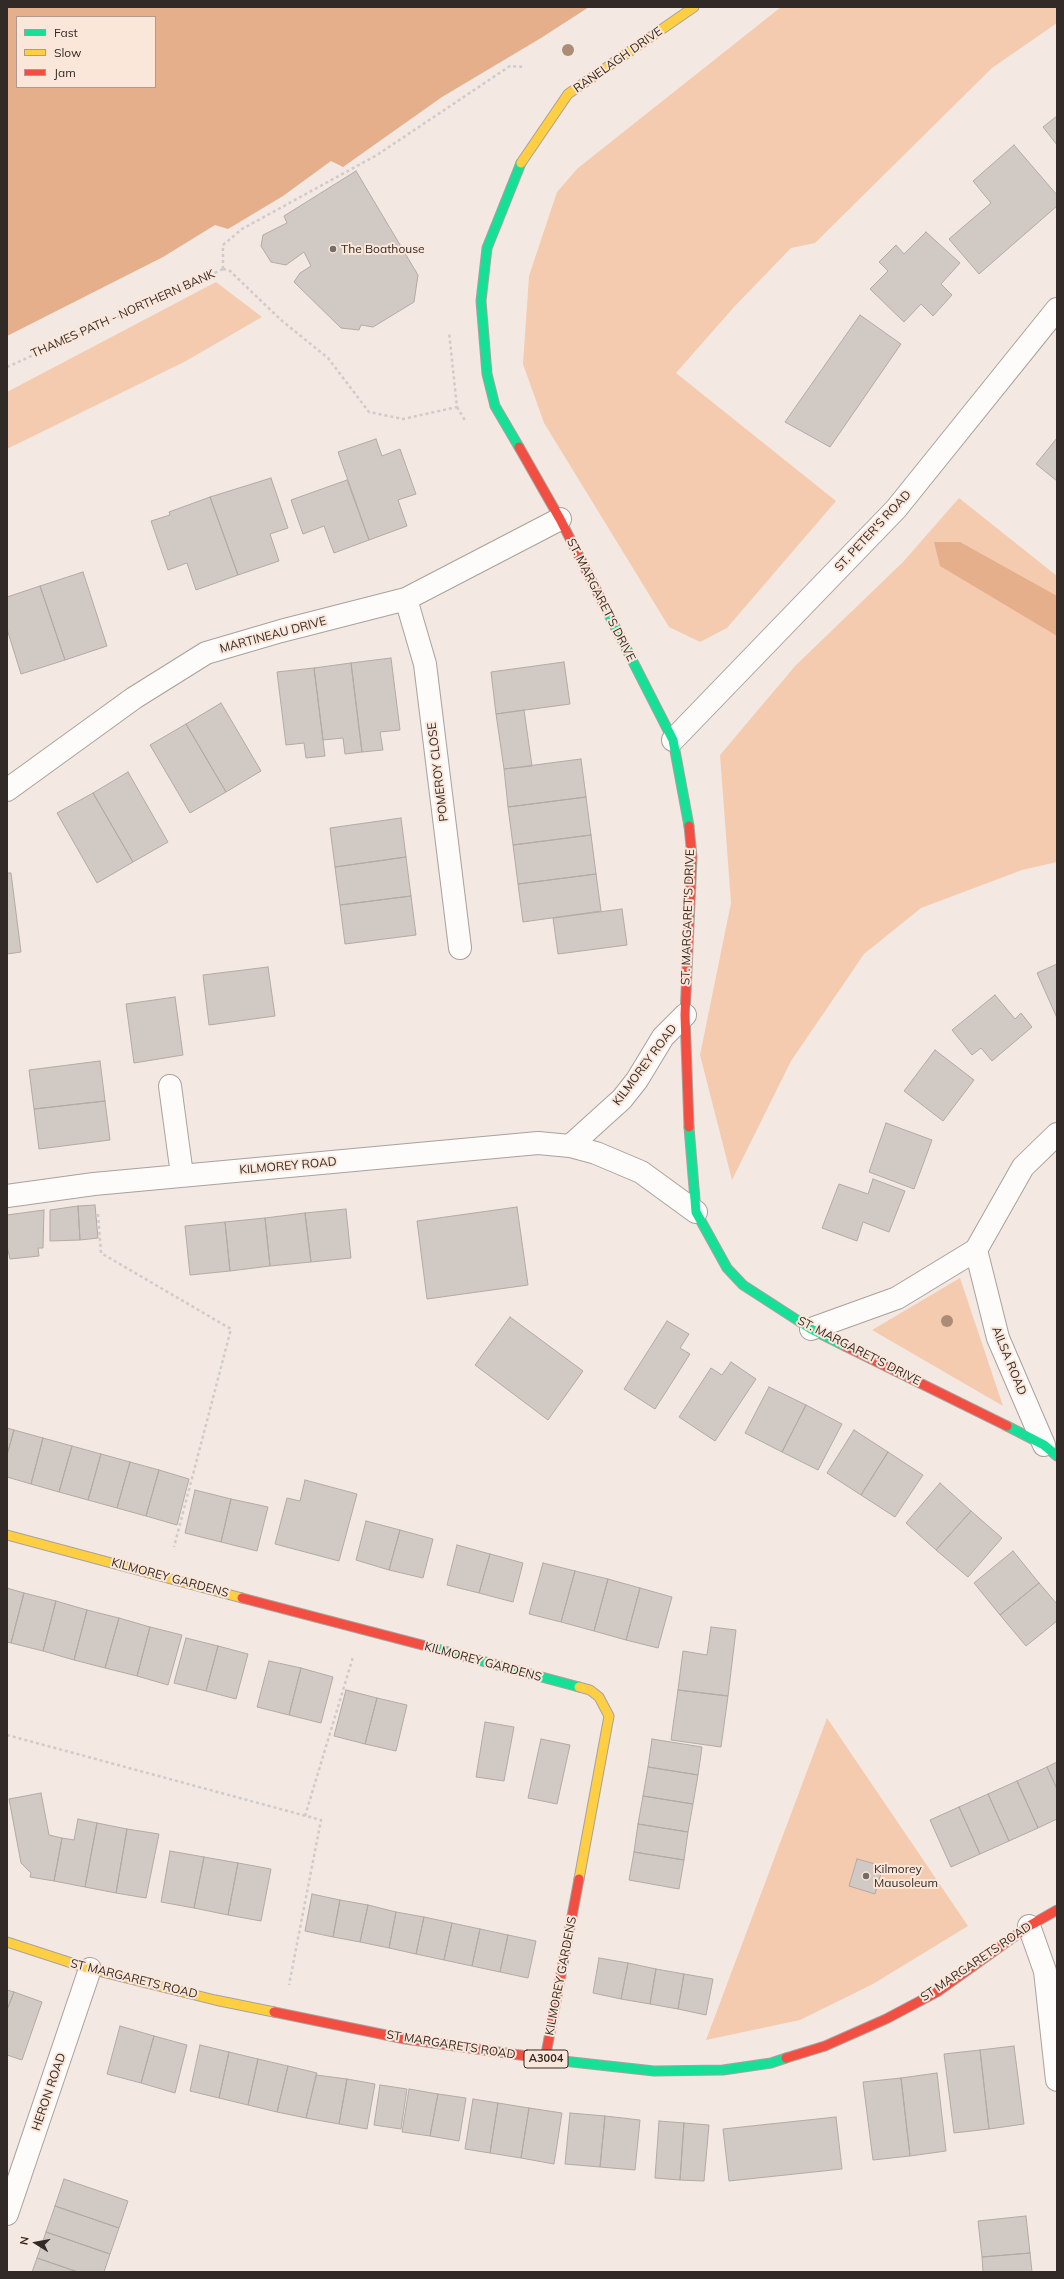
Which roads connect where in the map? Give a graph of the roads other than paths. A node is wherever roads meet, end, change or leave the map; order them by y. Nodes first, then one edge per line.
1 (694, 7) edge
2 (522, 159) joint
3 (1057, 309) edge
4 (560, 519) junction
5 (406, 599) junction
6 (673, 740) junction
7 (7, 790) edge
8 (460, 948) dead end
9 (684, 1015) junction
10 (170, 1086) dead end
11 (1057, 1134) edge
12 (570, 1146) junction
13 (182, 1175) junction
14 (7, 1196) edge
15 (696, 1212) junction
16 (976, 1250) junction
17 (811, 1329) junction
18 (1051, 1450) edge
19 (7, 1535) edge
20 (1057, 1910) edge
21 (1028, 1926) junction
22 (7, 1942) edge
23 (90, 1969) junction
24 (545, 2059) junction
25 (1057, 2080) edge
26 (7, 2214) edge

1 - 2 street, RANELAGH DRIVE
2 - 4 street, ST. MARGARET'S DRIVE
3 - 6 street, ST. PETER'S ROAD
4 - 5 street, MARTINEAU DRIVE
4 - 6 street, ST. MARGARET'S DRIVE
5 - 7 street, MARTINEAU DRIVE
5 - 8 street, POMEROY CLOSE
6 - 9 street, ST. MARGARET'S DRIVE
9 - 12 street, KILMOREY ROAD
9 - 15 street, ST. MARGARET'S DRIVE
10 - 13 street
11 - 16 street
12 - 13 street, KILMOREY ROAD
12 - 15 street, KILMOREY ROAD
13 - 14 street, KILMOREY ROAD
15 - 17 street, ST. MARGARET'S DRIVE
16 - 17 street
16 - 18 street, AILSA ROAD
17 - 18 street, ST. MARGARET'S DRIVE
19 - 24 street, KILMOREY GARDENS
20 - 21 street, ST MARGARETS ROAD / A3004
21 - 24 street, ST MARGARETS ROAD / A3004
21 - 25 street
22 - 23 street, ST MARGARETS ROAD / A3004
23 - 24 street, ST MARGARETS ROAD / A3004
23 - 26 street, HERON ROAD

